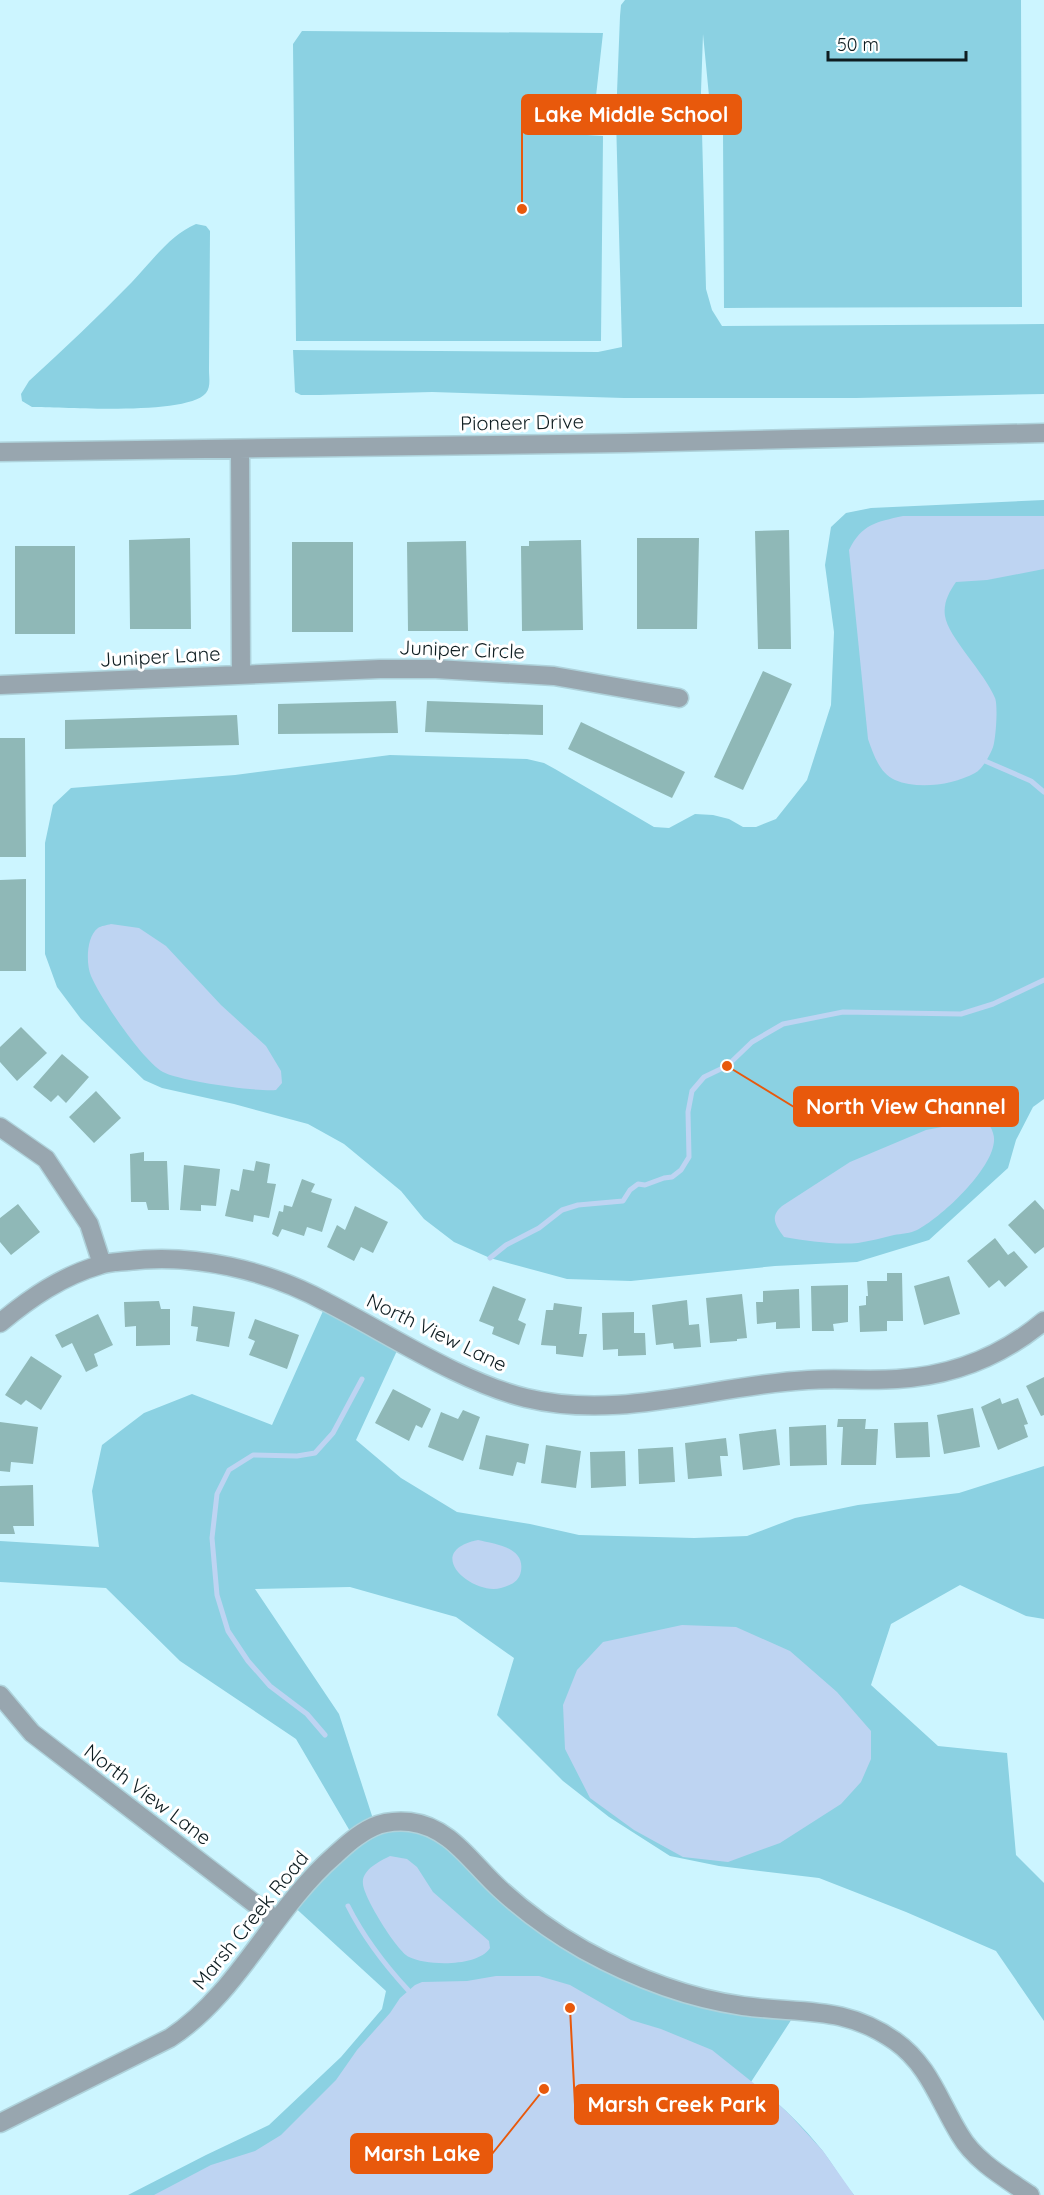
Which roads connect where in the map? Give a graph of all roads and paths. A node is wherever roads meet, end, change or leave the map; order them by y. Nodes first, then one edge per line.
1 (1044, 433) edge
2 (240, 449) junction
3 (0, 452) edge
4 (241, 675) junction
5 (0, 685) edge
6 (679, 698) dead end
7 (0, 1127) edge
8 (102, 1264) junction
9 (1044, 1321) edge
10 (0, 1323) edge
11 (0, 1695) edge
12 (276, 1920) junction
13 (0, 2123) edge
14 (1029, 2195) edge

1 - 2 street, Pioneer Drive
2 - 3 street, Pioneer Drive
2 - 4 street, Juniper Lane
4 - 5 street, Juniper Lane
4 - 6 street, Juniper Circle
7 - 8 street
8 - 9 street, North View Lane
8 - 10 street, North View Lane
11 - 12 street, North View Lane
12 - 13 street, Marsh Creek Road
12 - 14 street, Marsh Creek Road

